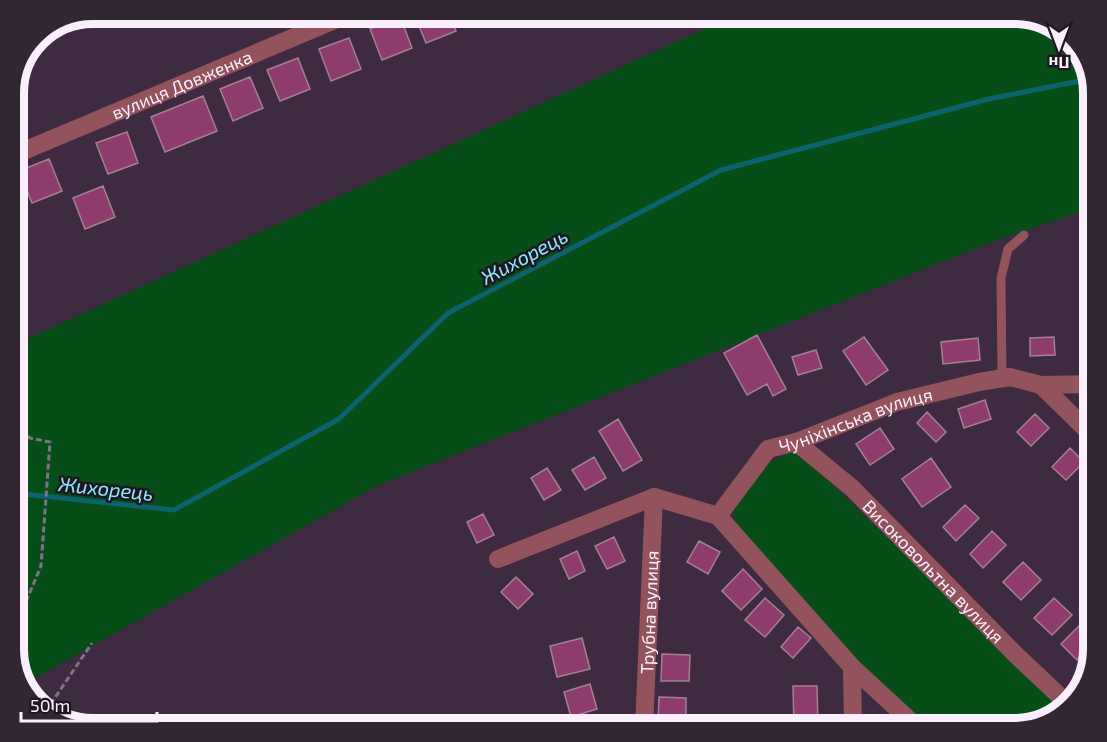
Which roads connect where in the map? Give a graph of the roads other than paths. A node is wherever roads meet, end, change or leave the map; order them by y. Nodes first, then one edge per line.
1 (325, 24) edge
2 (24, 151) edge
3 (1024, 235) dead end
4 (1002, 378) junction
5 (1083, 384) edge
6 (1041, 385) junction
7 (1083, 425) edge
8 (796, 442) junction
9 (654, 496) junction
10 (718, 516) junction
11 (498, 559) dead end
12 (852, 667) junction
13 (1062, 698) edge
14 (644, 718) edge
15 (853, 718) edge
16 (906, 718) edge

1 - 2 street, вулиця Довженка
3 - 4 lane
4 - 6 street, Чуніхінська вулиця
4 - 8 street, Чуніхінська вулиця
5 - 6 street
6 - 7 street
8 - 10 street, Чуніхінська вулиця
8 - 13 street, Високовольтна вулиця
9 - 10 street
9 - 11 street
9 - 14 street, Трубна вулиця
10 - 12 street
12 - 15 street
12 - 16 street

